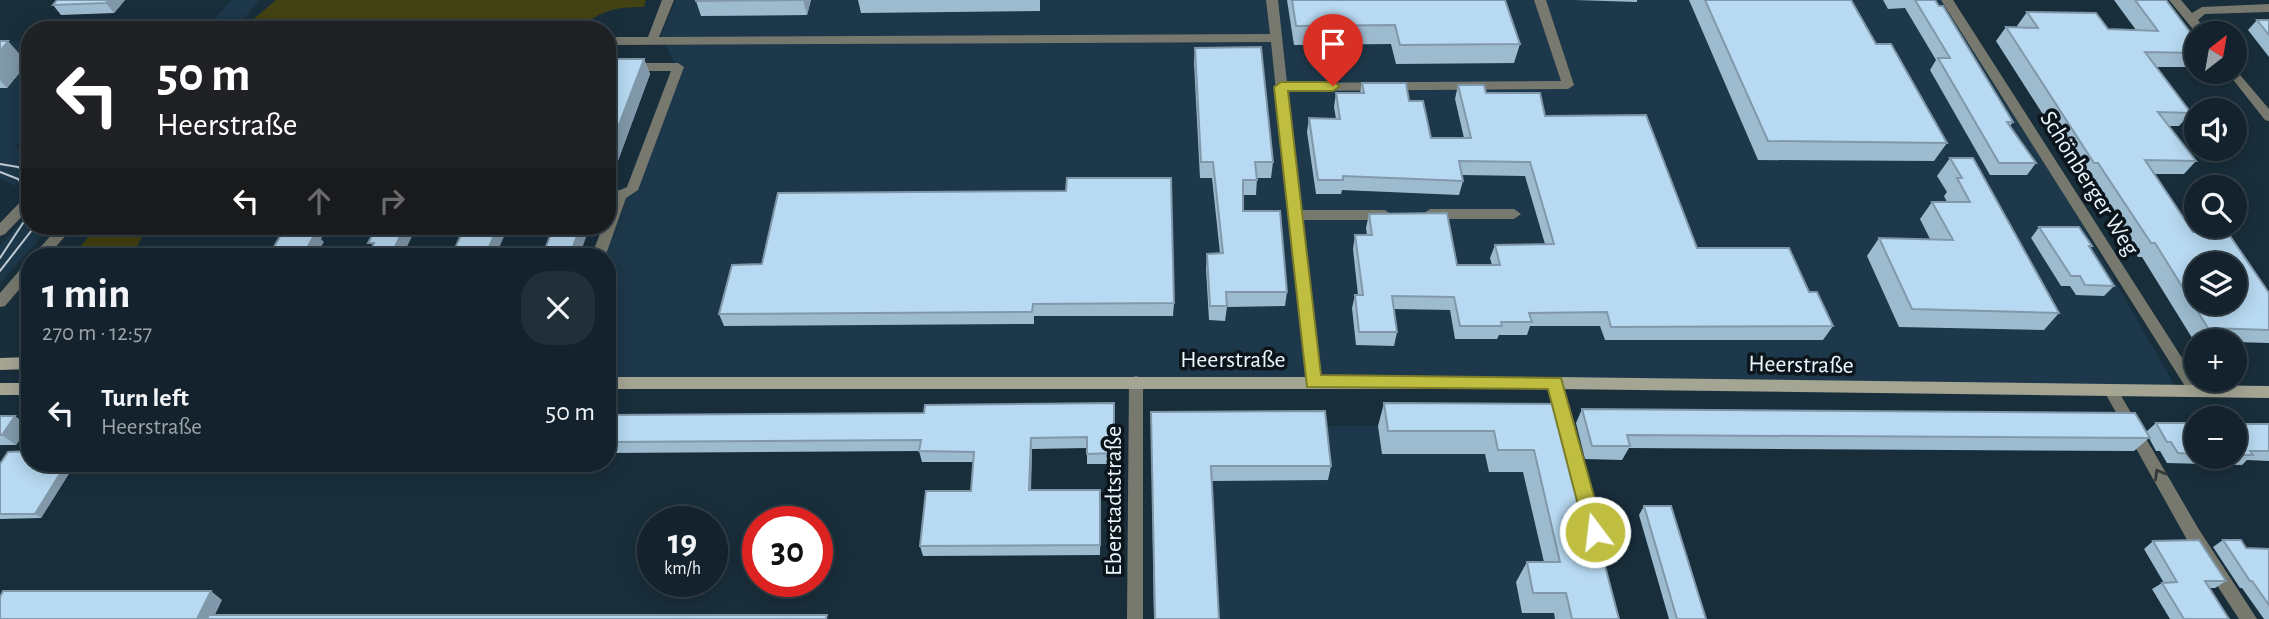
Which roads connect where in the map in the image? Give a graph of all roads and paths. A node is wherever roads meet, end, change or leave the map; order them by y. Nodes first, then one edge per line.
1 (668, 0) edge
2 (1272, 0) edge
3 (1540, 0) edge
4 (1947, 0) edge
5 (2175, 0) edge
6 (2269, 8) edge
7 (2191, 19) joint
8 (1276, 38) junction
9 (616, 41) edge
10 (652, 41) junction
11 (616, 67) edge
12 (2243, 84) edge
13 (1281, 87) junction
14 (2269, 117) edge
15 (616, 194) edge
16 (21, 209) edge
17 (1514, 214) dead end
18 (1296, 215) junction
19 (0, 231) edge
20 (59, 235) edge
21 (47, 248) edge
22 (21, 278) edge
23 (0, 302) edge
24 (21, 363) edge
25 (0, 364) edge
26 (2184, 374) edge
27 (1136, 382) junction
28 (1313, 382) junction
29 (616, 383) edge
30 (1555, 383) junction
31 (0, 389) edge
32 (21, 389) edge
33 (2184, 390) edge
34 (2111, 391) junction
35 (2247, 391) edge
36 (2269, 392) edge
37 (1571, 444) edge
38 (1135, 619) edge
39 (2249, 619) edge

1 - 10 street
2 - 8 street
3 - 13 street
4 - 26 street, Schönberger Weg
5 - 7 street
6 - 7 street
8 - 10 street
8 - 13 street
9 - 10 street
11 - 15 street
12 - 14 street
13 - 18 street
16 - 19 street
17 - 18 street
18 - 28 street
20 - 21 street
22 - 23 street
24 - 25 main road
27 - 28 main road, Heerstraße
27 - 29 main road, Heerstraße
27 - 38 street, Eberstadtstraße
28 - 30 main road, Heerstraße
30 - 34 main road, Heerstraße
30 - 37 street
31 - 32 main road
33 - 34 main road, Heerstraße
39 -> 34 street
35 - 36 main road, Heerstraße

